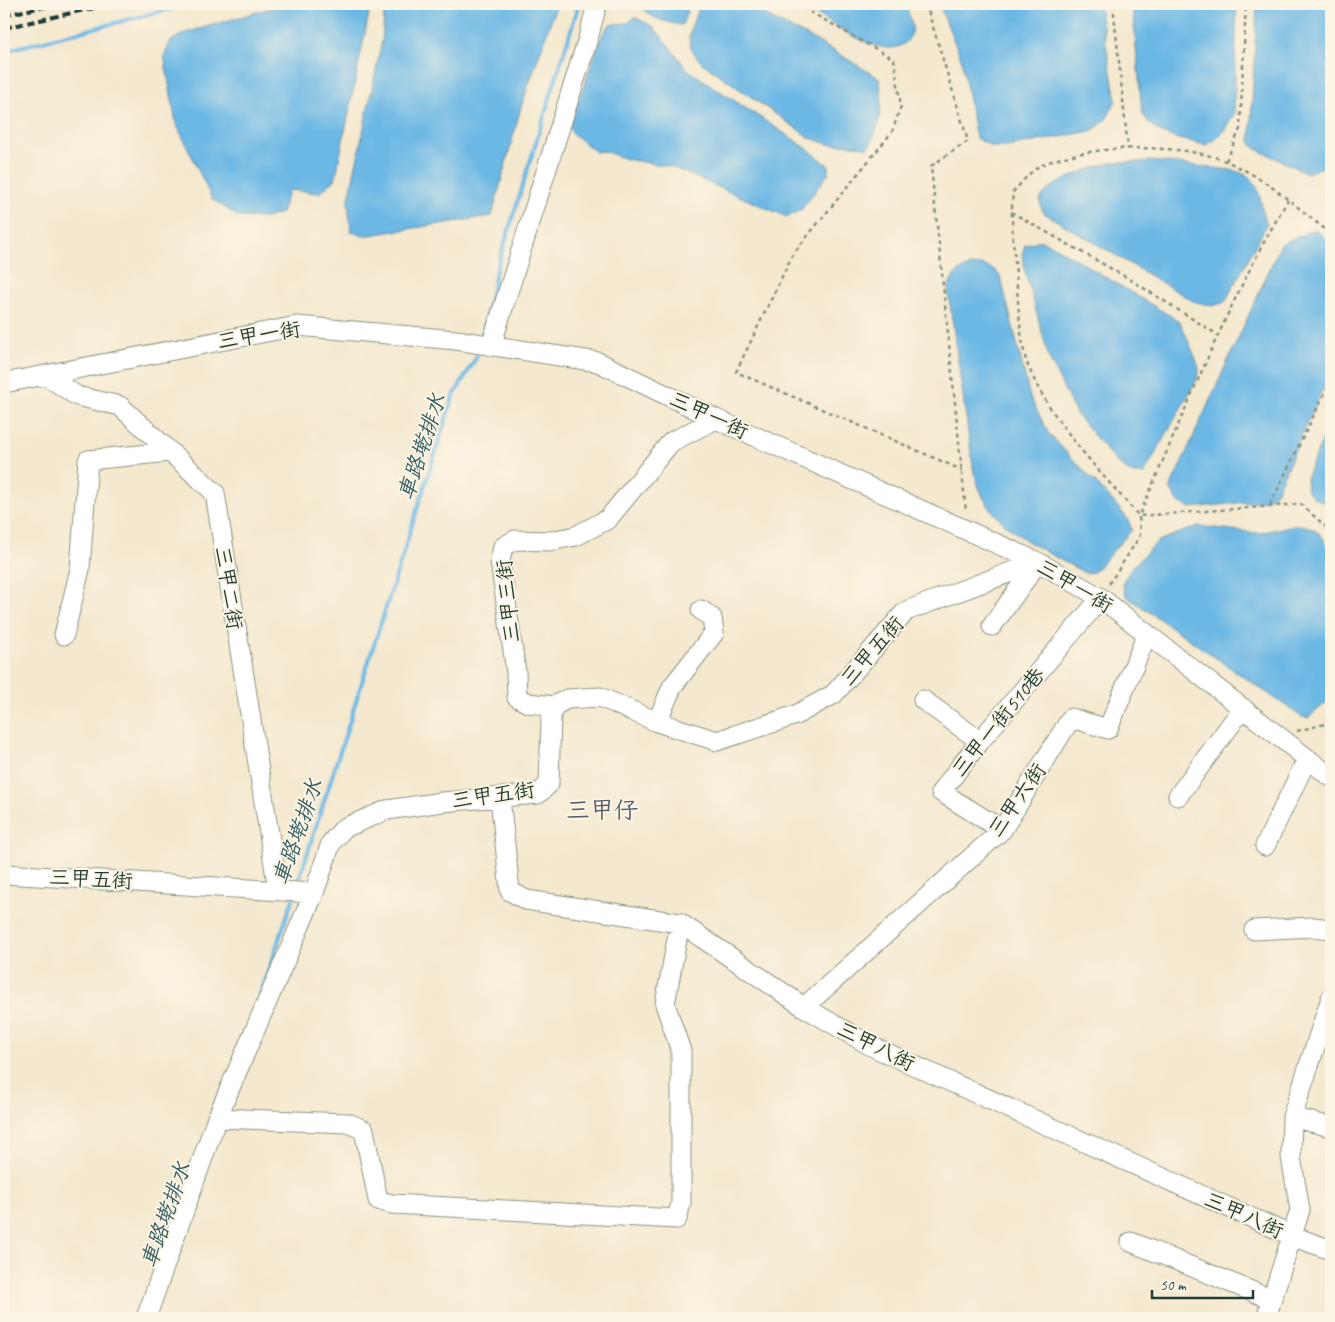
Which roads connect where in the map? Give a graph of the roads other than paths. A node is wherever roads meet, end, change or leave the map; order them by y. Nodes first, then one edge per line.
1 (597, 4) edge
2 (491, 346) junction
3 (45, 375) junction
4 (4, 383) edge
5 (716, 419) junction
6 (170, 452) junction
7 (1038, 562) junction
8 (1101, 598) junction
9 (701, 610) dead end
10 (992, 626) dead end
11 (1148, 634) junction
12 (64, 635) dead end
13 (923, 700) dead end
14 (554, 706) junction
15 (1243, 708) junction
16 (657, 722) junction
17 (980, 741) junction
18 (1307, 759) junction
19 (1331, 777) edge
20 (1178, 796) dead end
21 (500, 798) junction
22 (1002, 830) junction
23 (1265, 846) dead end
24 (4, 874) edge
25 (278, 890) junction
26 (314, 893) junction
27 (680, 923) junction
28 (1331, 928) edge
29 (1254, 930) dead end
30 (1331, 998) edge
31 (804, 1007) junction
32 (1292, 1116) junction
33 (216, 1118) junction
34 (1331, 1127) edge
35 (1292, 1236) junction
36 (1131, 1242) dead end
37 (1331, 1250) edge
38 (1271, 1299) junction
39 (146, 1318) edge
40 (1266, 1318) edge

1 - 2 street
2 - 3 street, 三甲一街
2 - 5 street, 三甲一街
3 - 4 street, 三甲一街
3 - 6 street, 三甲二街
5 - 7 street, 三甲一街
5 - 14 street, 三甲三街
6 - 12 street
6 - 25 street, 三甲二街
7 - 8 street, 三甲一街
7 - 10 street
7 - 16 street, 三甲五街
8 - 11 street, 三甲一街
8 - 17 street, 三甲一街510巷
9 - 16 street
11 - 15 street, 三甲一街
11 - 22 street, 三甲六街
13 - 17 street
14 - 16 street, 三甲五街
14 - 21 street, 三甲五街
15 - 18 street, 三甲一街
15 - 20 street
17 - 22 street, 三甲一街510巷
18 - 19 street, 三甲一街
18 - 23 street
21 - 26 street, 三甲五街
21 - 27 street, 三甲八街
22 - 31 street, 三甲六街
24 - 25 street, 三甲五街
25 - 26 street, 三甲五街
26 - 33 street
27 - 31 street, 三甲八街
27 - 33 street
28 - 29 street
30 - 32 street
31 - 35 street, 三甲八街
32 - 34 street
32 - 35 street
33 - 39 street
35 - 37 street, 三甲八街
35 - 38 street
36 - 38 street
38 - 40 street

